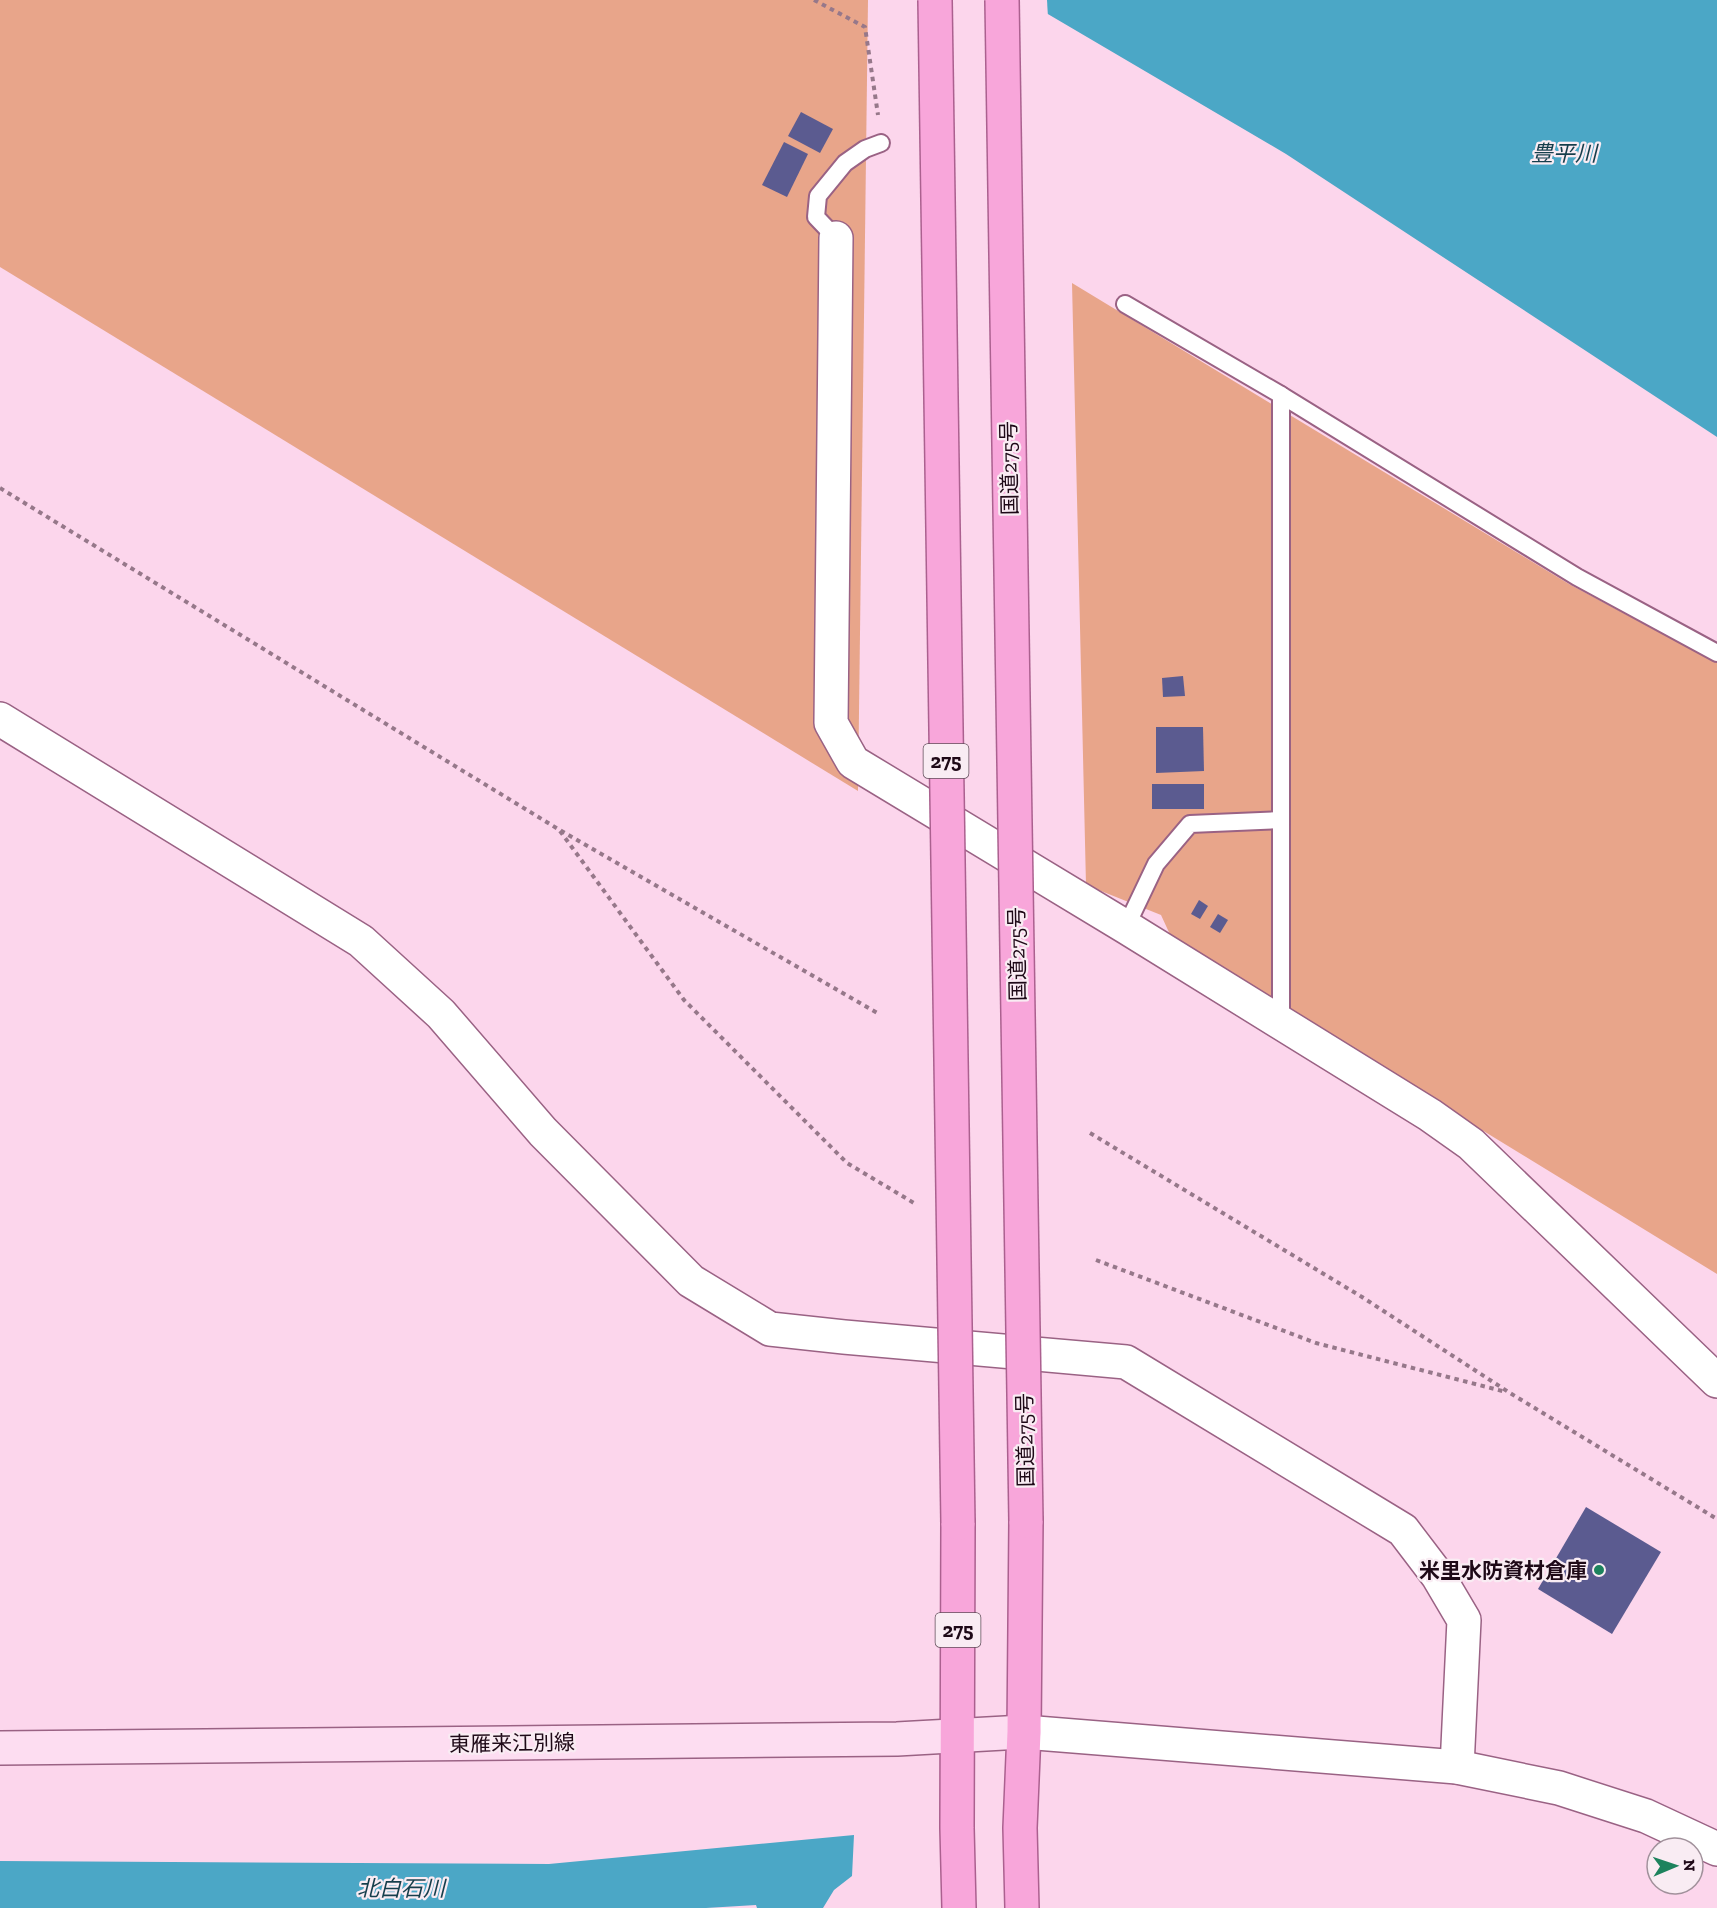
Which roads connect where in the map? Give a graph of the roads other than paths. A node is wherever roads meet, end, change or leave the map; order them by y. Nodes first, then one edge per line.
1 (935, 0) edge
2 (1002, 0) edge
3 (881, 143) road end
4 (836, 238) joint
5 (1125, 304) dead end
6 (1281, 395) junction
7 (1717, 653) edge
8 (0, 719) edge
9 (1281, 820) junction
10 (1126, 927) junction
11 (1281, 1023) junction
12 (1717, 1381) edge
13 (1024, 1732) junction
14 (958, 1736) junction
15 (0, 1748) edge
16 (1457, 1767) junction
17 (1717, 1849) edge
18 (959, 1908) edge
19 (1022, 1908) edge

1 - 14 highway, 275, bridge
2 - 13 highway, 国道275号, bridge
3 - 4 lane
4 - 10 street
5 - 6 lane
6 - 7 lane
6 - 9 lane
8 - 16 street
9 - 10 lane
9 - 11 lane
10 - 11 street
11 - 12 street
13 - 14 main road, 東雁来江別線
13 - 16 street
13 - 19 highway, 国道275号
14 - 15 main road, 東雁来江別線
14 - 18 highway, 275
16 - 17 street

